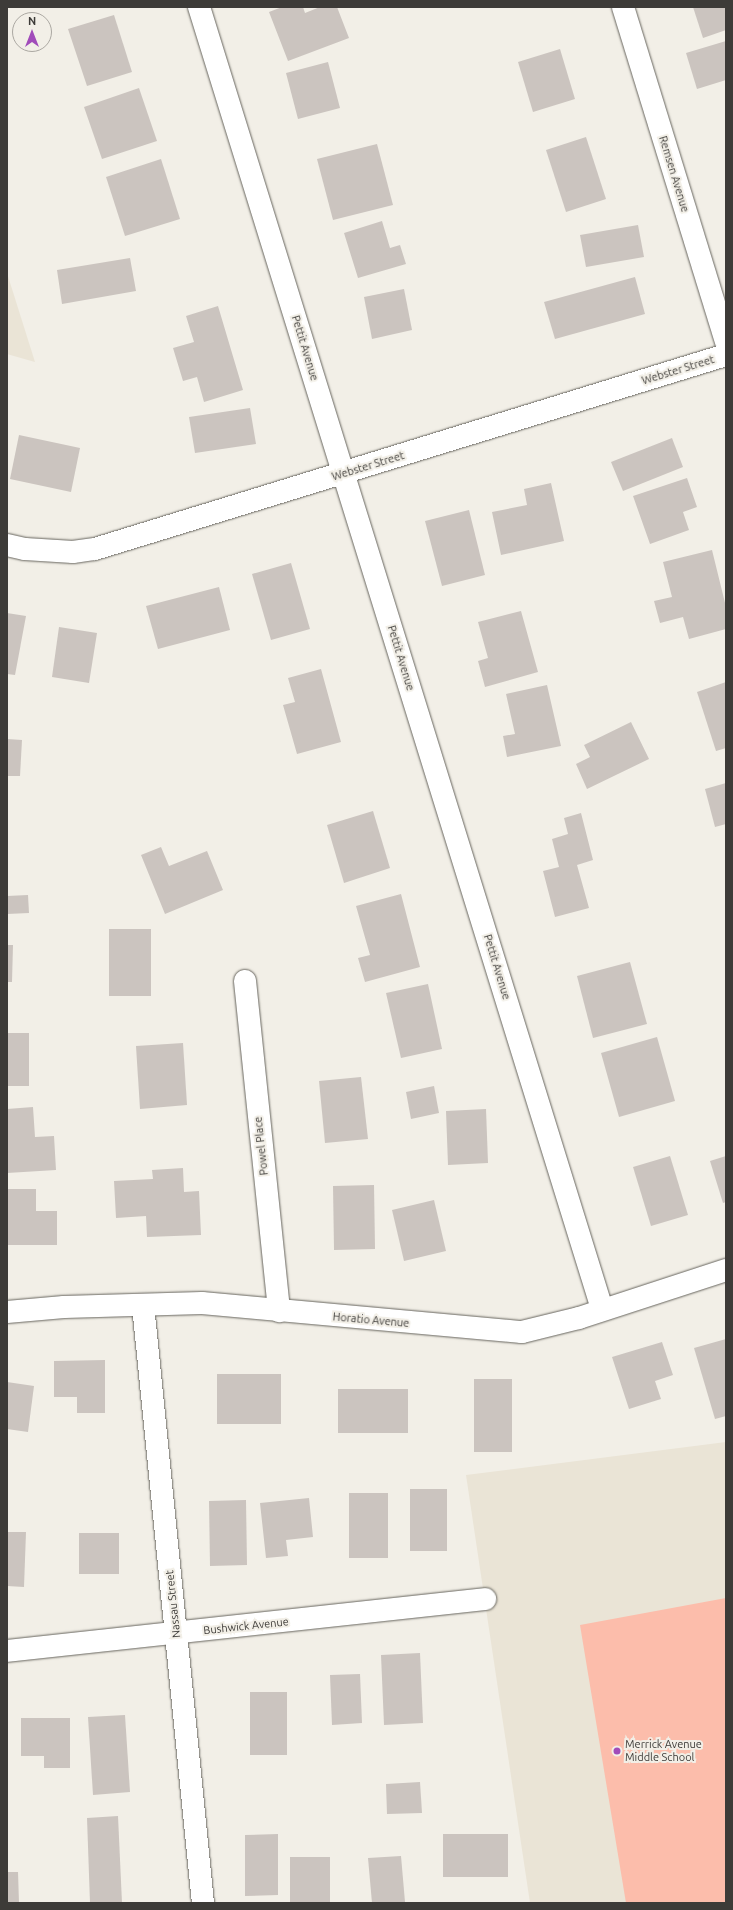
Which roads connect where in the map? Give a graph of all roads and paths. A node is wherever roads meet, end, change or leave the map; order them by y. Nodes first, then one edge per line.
1 (199, 7) edge
2 (622, 7) edge
3 (726, 341) edge
4 (726, 355) edge
5 (344, 474) junction
6 (7, 545) edge
7 (245, 981) dead end
8 (726, 1270) edge
9 (143, 1305) junction
10 (602, 1309) junction
11 (279, 1311) junction
12 (7, 1312) edge
13 (485, 1599) dead end
14 (176, 1634) junction
15 (7, 1651) edge
16 (203, 1903) edge

1 - 5 street, Pettit Avenue
2 - 3 street, Remsen Avenue
4 - 5 street, Webster Street
5 - 6 street, Webster Street
5 - 10 street, Pettit Avenue
7 - 11 street, Powel Place
8 - 10 street, Horatio Avenue
9 - 11 street, Horatio Avenue
9 - 12 street, Horatio Avenue
9 - 14 street, Nassau Street
10 - 11 street, Horatio Avenue
13 - 14 street, Bushwick Avenue
14 - 15 street, Bushwick Avenue
14 - 16 street, Nassau Street

